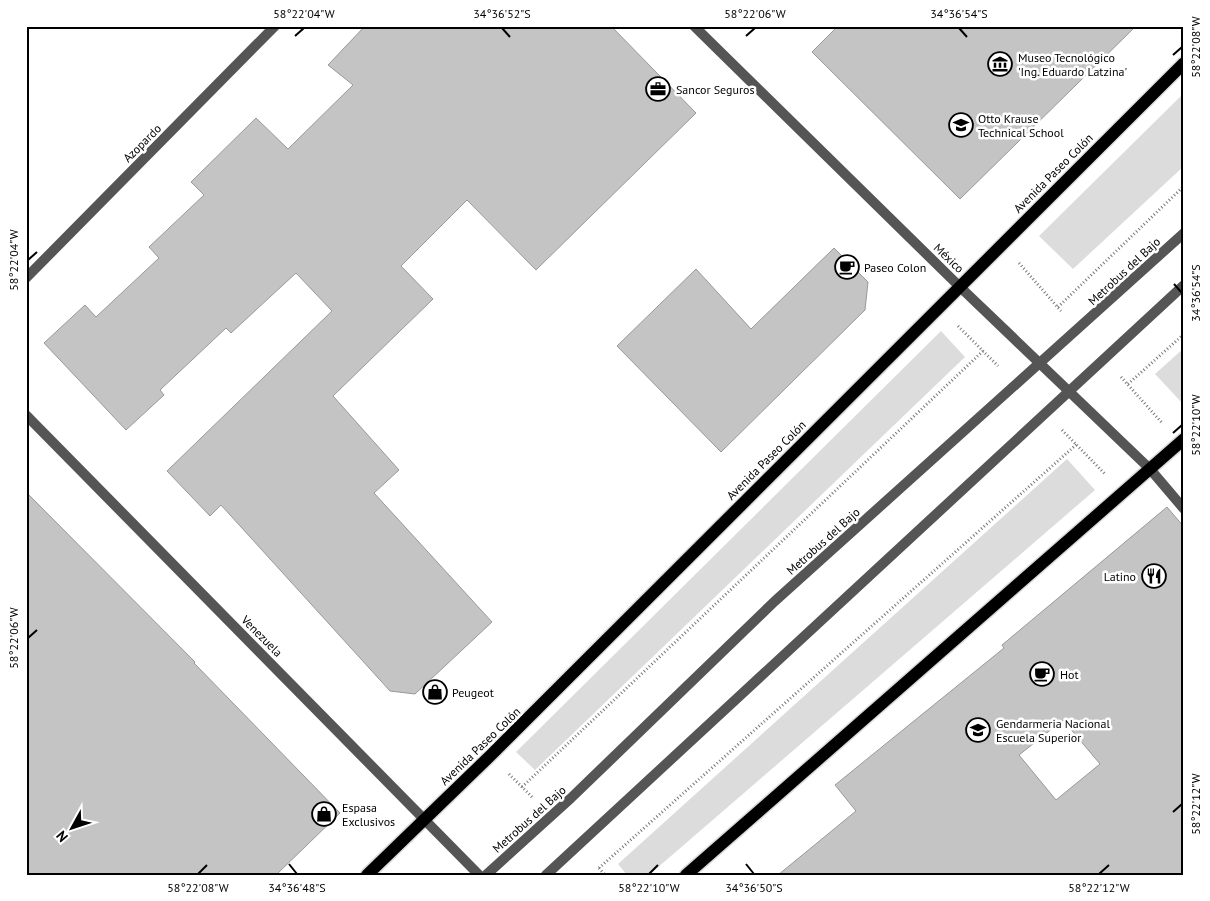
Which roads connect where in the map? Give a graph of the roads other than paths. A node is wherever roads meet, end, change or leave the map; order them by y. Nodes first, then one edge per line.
1 (275, 26) edge
2 (694, 26) edge
3 (1184, 62) edge
4 (1184, 233) edge
5 (26, 278) edge
6 (1184, 285) edge
7 (958, 286) junction
8 (1040, 363) junction
9 (1069, 391) junction
10 (26, 415) edge
11 (1184, 439) edge
12 (1150, 469) junction
13 (1184, 509) edge
14 (425, 819) junction
15 (367, 875) edge
16 (479, 875) edge
17 (486, 875) edge
18 (546, 875) edge
19 (686, 875) edge

1 - 5 street, Azopardo
2 - 7 street, México
3 - 7 main road, Avenida Paseo Colón
4 - 8 street, Metrobus del Bajo
6 - 9 street
7 - 8 street, México
7 - 14 main road, Avenida Paseo Colón
8 - 9 street, México
8 - 17 street, Metrobus del Bajo
9 - 12 street, México
9 - 18 street
10 - 14 street, Venezuela
11 - 12 main road
12 - 13 street, México
12 - 19 main road
14 - 15 main road, Avenida Paseo Colón
14 - 16 street, Venezuela

